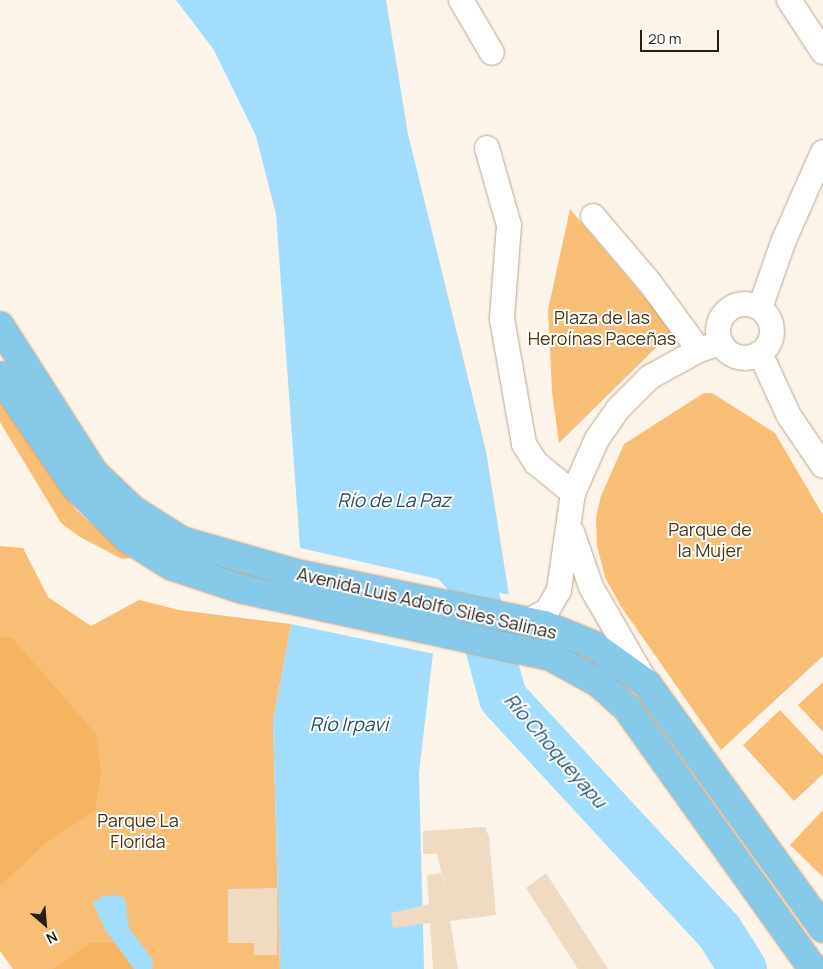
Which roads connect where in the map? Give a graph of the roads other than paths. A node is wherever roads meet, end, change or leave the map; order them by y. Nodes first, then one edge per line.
1 (461, 0) edge
2 (789, 0) edge
3 (823, 49) edge
4 (492, 53) dead end
5 (487, 148) dead end
6 (823, 152) edge
7 (818, 179) edge
8 (594, 216) dead end
9 (760, 308) junction
10 (0, 326) edge
11 (710, 347) junction
12 (760, 353) junction
13 (0, 376) edge
14 (823, 466) edge
15 (573, 493) junction
16 (570, 524) junction
17 (296, 587) junction
18 (536, 623) junction
19 (647, 684) junction
20 (823, 928) edge
21 (813, 969) edge

1 - 4 street
2 - 3 street
5 - 15 street
6 - 7 street
7 - 9 street
8 - 11 street
9 - 11 street
9 - 12 street
10 - 17 main road, Avenida Luis Adolfo Siles Salinas
11 - 12 street
11 - 15 street
12 - 14 street
13 - 17 main road, Avenida Luis Adolfo Siles Salinas
15 - 16 street
16 - 18 street
16 - 19 street
17 - 18 main road, Avenida Luis Adolfo Siles Salinas
17 - 21 main road, Avenida Luis Adolfo Siles Salinas
18 - 19 main road, Avenida Luis Adolfo Siles Salinas
19 - 20 main road, Avenida Luis Adolfo Siles Salinas

